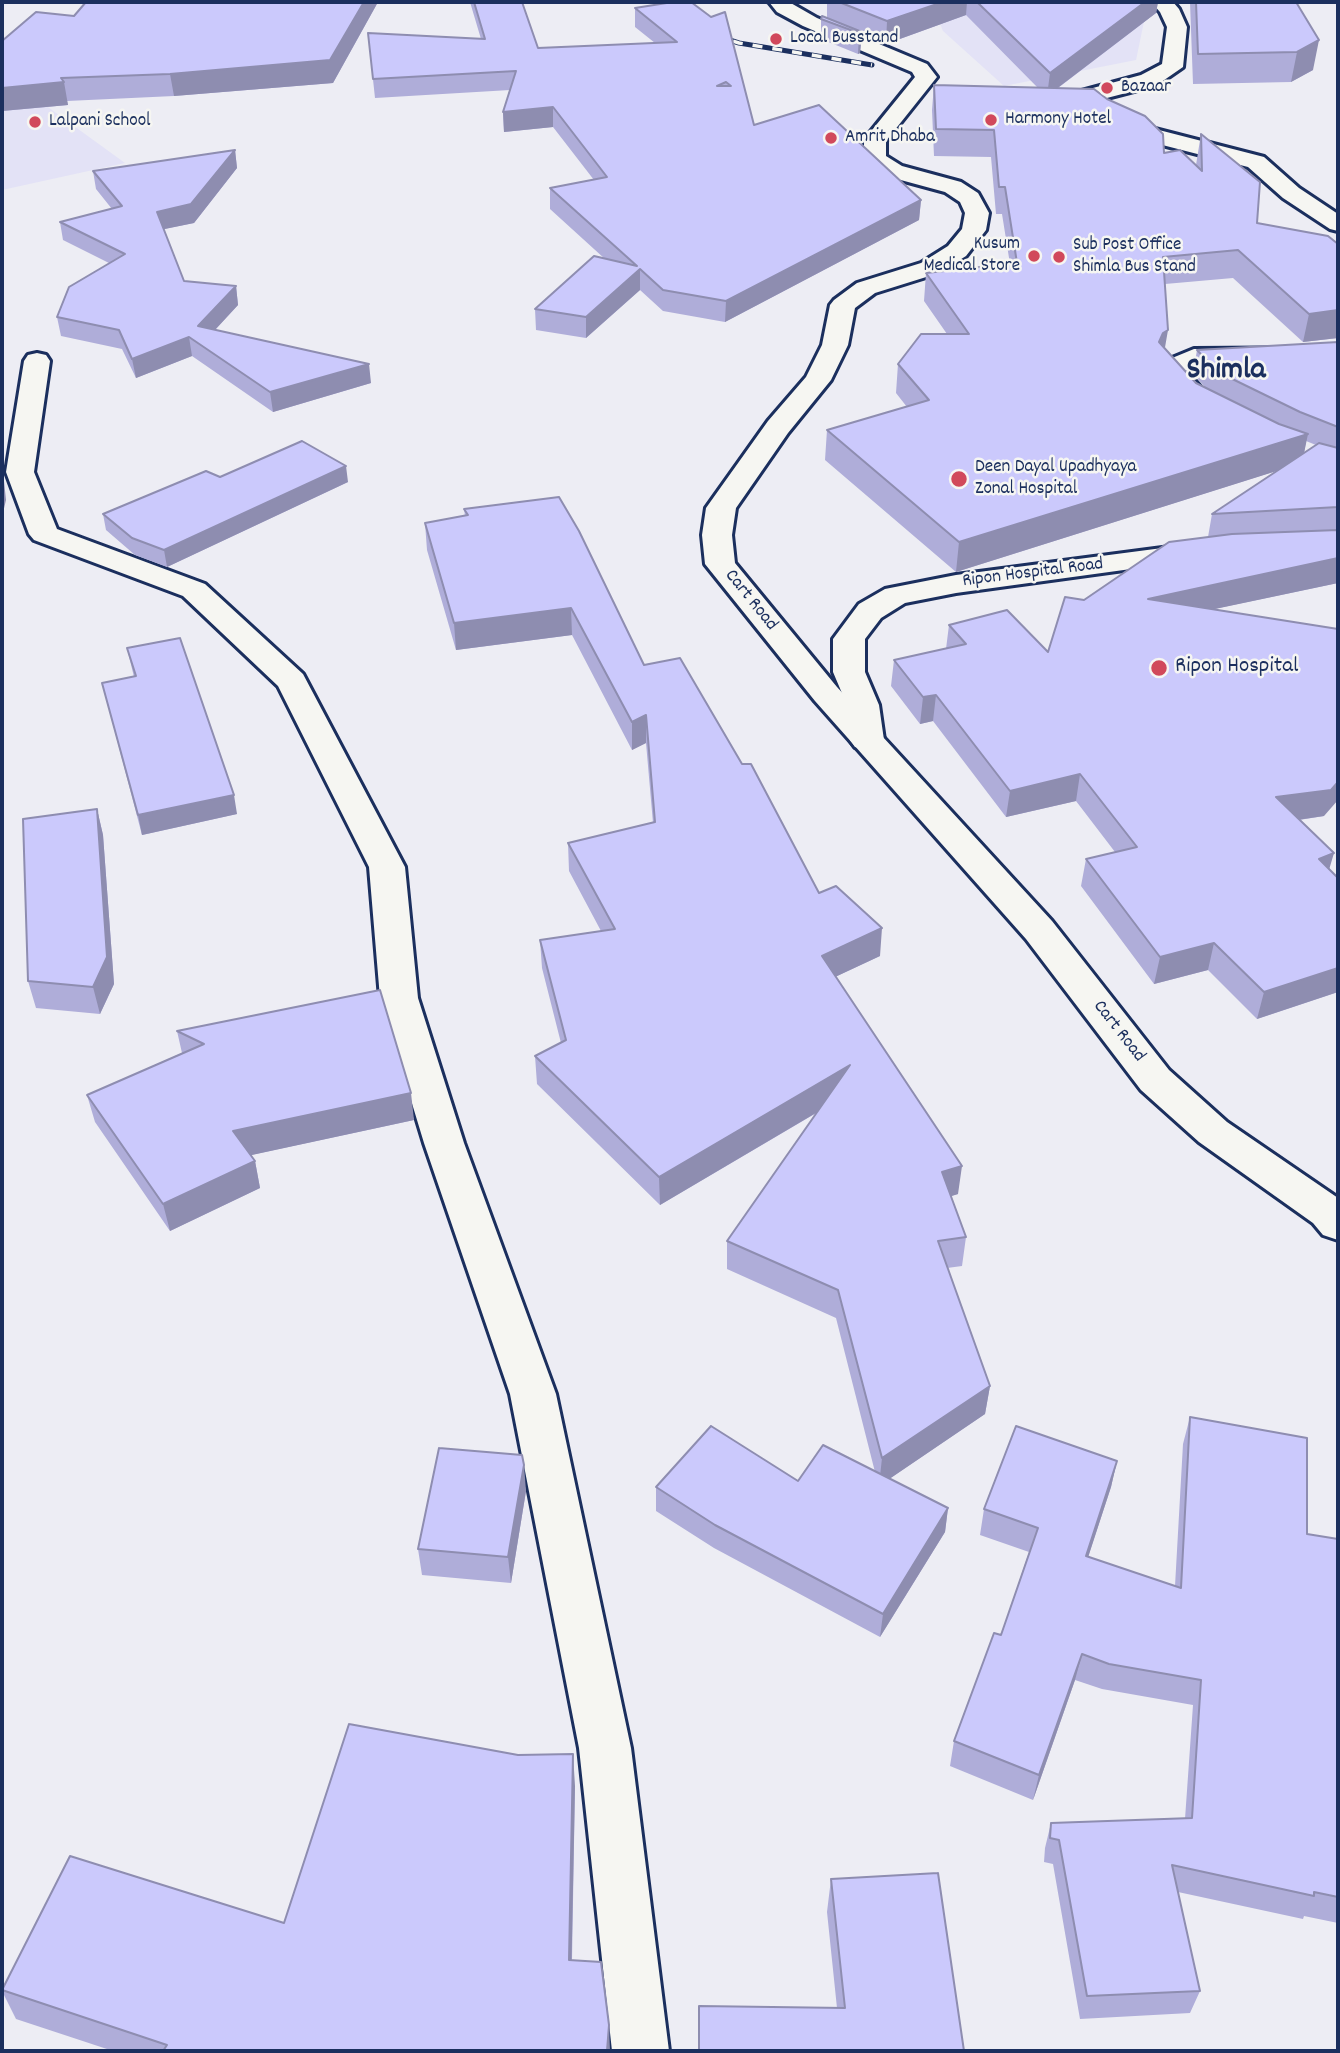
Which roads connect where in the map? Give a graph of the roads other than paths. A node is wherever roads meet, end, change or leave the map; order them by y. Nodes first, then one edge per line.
1 (779, 2) edge
2 (1161, 2) edge
3 (1338, 224) edge
4 (1338, 356) edge
5 (37, 361) dead end
6 (1214, 410) edge
7 (1227, 548) edge
8 (867, 740) junction
9 (1338, 1224) edge
10 (641, 2051) edge

1 - 8 street, Cart Road
2 - 3 street
4 - 6 street
5 - 10 street
7 - 8 street, Ripon Hospital Road
8 - 9 street, Cart Road

